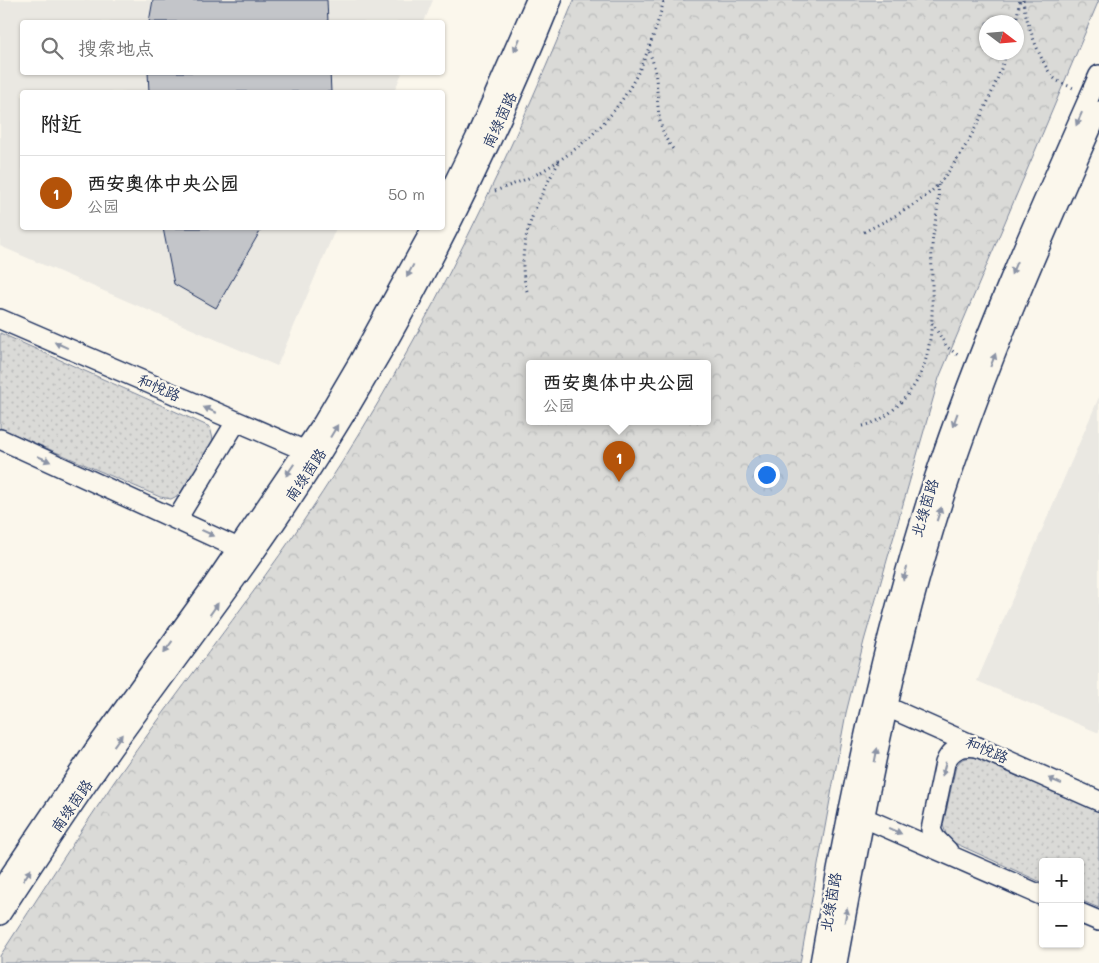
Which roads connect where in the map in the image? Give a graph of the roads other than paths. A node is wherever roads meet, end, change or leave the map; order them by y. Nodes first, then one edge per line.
1 (536, 0) edge
2 (552, 0) edge
3 (1099, 75) edge
4 (1099, 111) edge
5 (445, 201) edge
6 (431, 230) edge
7 (0, 319) edge
8 (236, 422) junction
9 (0, 439) edge
10 (311, 453) junction
11 (177, 519) junction
12 (245, 551) junction
13 (880, 704) junction
14 (980, 747) junction
15 (1099, 801) edge
16 (857, 814) junction
17 (956, 858) junction
18 (0, 890) edge
19 (1039, 894) edge
20 (0, 915) edge
21 (1084, 915) edge
22 (1099, 921) edge
23 (820, 963) edge
24 (837, 963) edge

1 -> 5 street, 南绿茵路
10 -> 2 street, 南绿茵路
3 -> 13 street, 北绿茵路
13 -> 4 street, 北绿茵路
6 -> 10 street, 南绿茵路
8 -> 7 street, 和悦路
8 - 10 street, 和悦路
8 - 11 street
9 -> 11 street
10 - 12 street, 南绿茵路
11 -> 12 street
12 -> 18 street, 南绿茵路
20 -> 12 street, 南绿茵路
13 - 14 street, 和悦路
13 - 16 street, 北绿茵路
15 -> 14 street, 和悦路
14 -> 17 street
16 -> 17 street
16 - 23 street, 北绿茵路
24 -> 16 street, 北绿茵路
17 - 19 street
21 - 22 street

